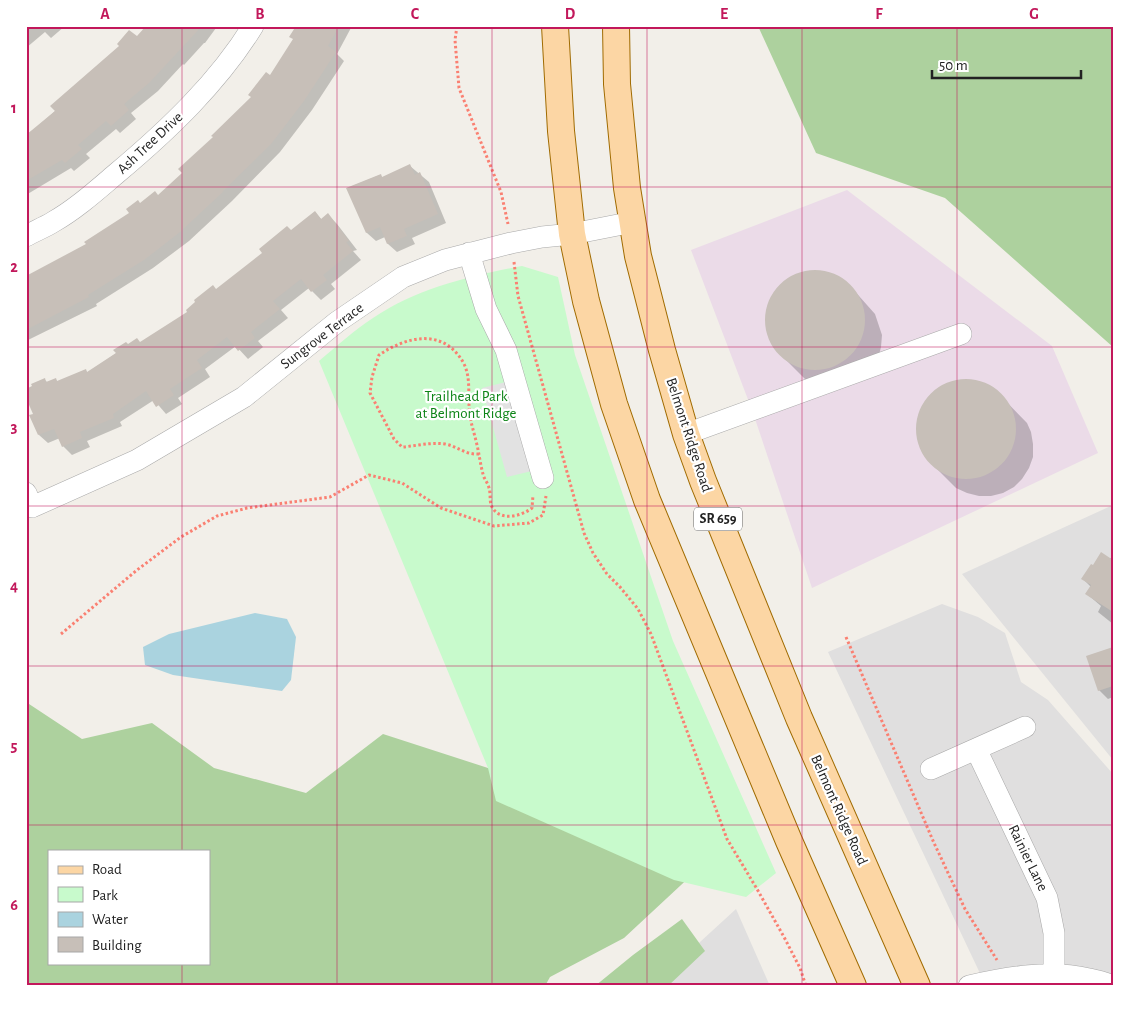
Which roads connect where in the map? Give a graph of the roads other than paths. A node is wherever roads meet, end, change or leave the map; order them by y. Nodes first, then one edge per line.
1 (253, 26) edge
2 (555, 26) edge
3 (616, 26) edge
4 (633, 222) junction
5 (572, 234) junction
6 (26, 236) edge
7 (469, 253) junction
8 (961, 334) dead end
9 (686, 434) junction
10 (542, 475) road end
11 (29, 500) edge
12 (1025, 727) dead end
13 (976, 749) junction
14 (931, 769) dead end
15 (1054, 975) junction
16 (852, 986) edge
17 (917, 986) edge
18 (970, 986) edge
19 (1112, 986) edge

1 - 6 street, Ash Tree Drive
2 - 5 main road
3 - 4 main road, Belmont Ridge Road / SR 659
4 - 5 street, Sungrove Terrace
4 - 9 main road, Belmont Ridge Road / SR 659
5 - 7 street, Sungrove Terrace
5 - 16 main road
7 - 10 street
7 - 11 street, Sungrove Terrace
8 - 9 street
9 - 17 main road, Belmont Ridge Road / SR 659
12 - 13 street
13 - 14 street
13 - 15 street, Rainier Lane
15 - 18 street
15 - 19 street

